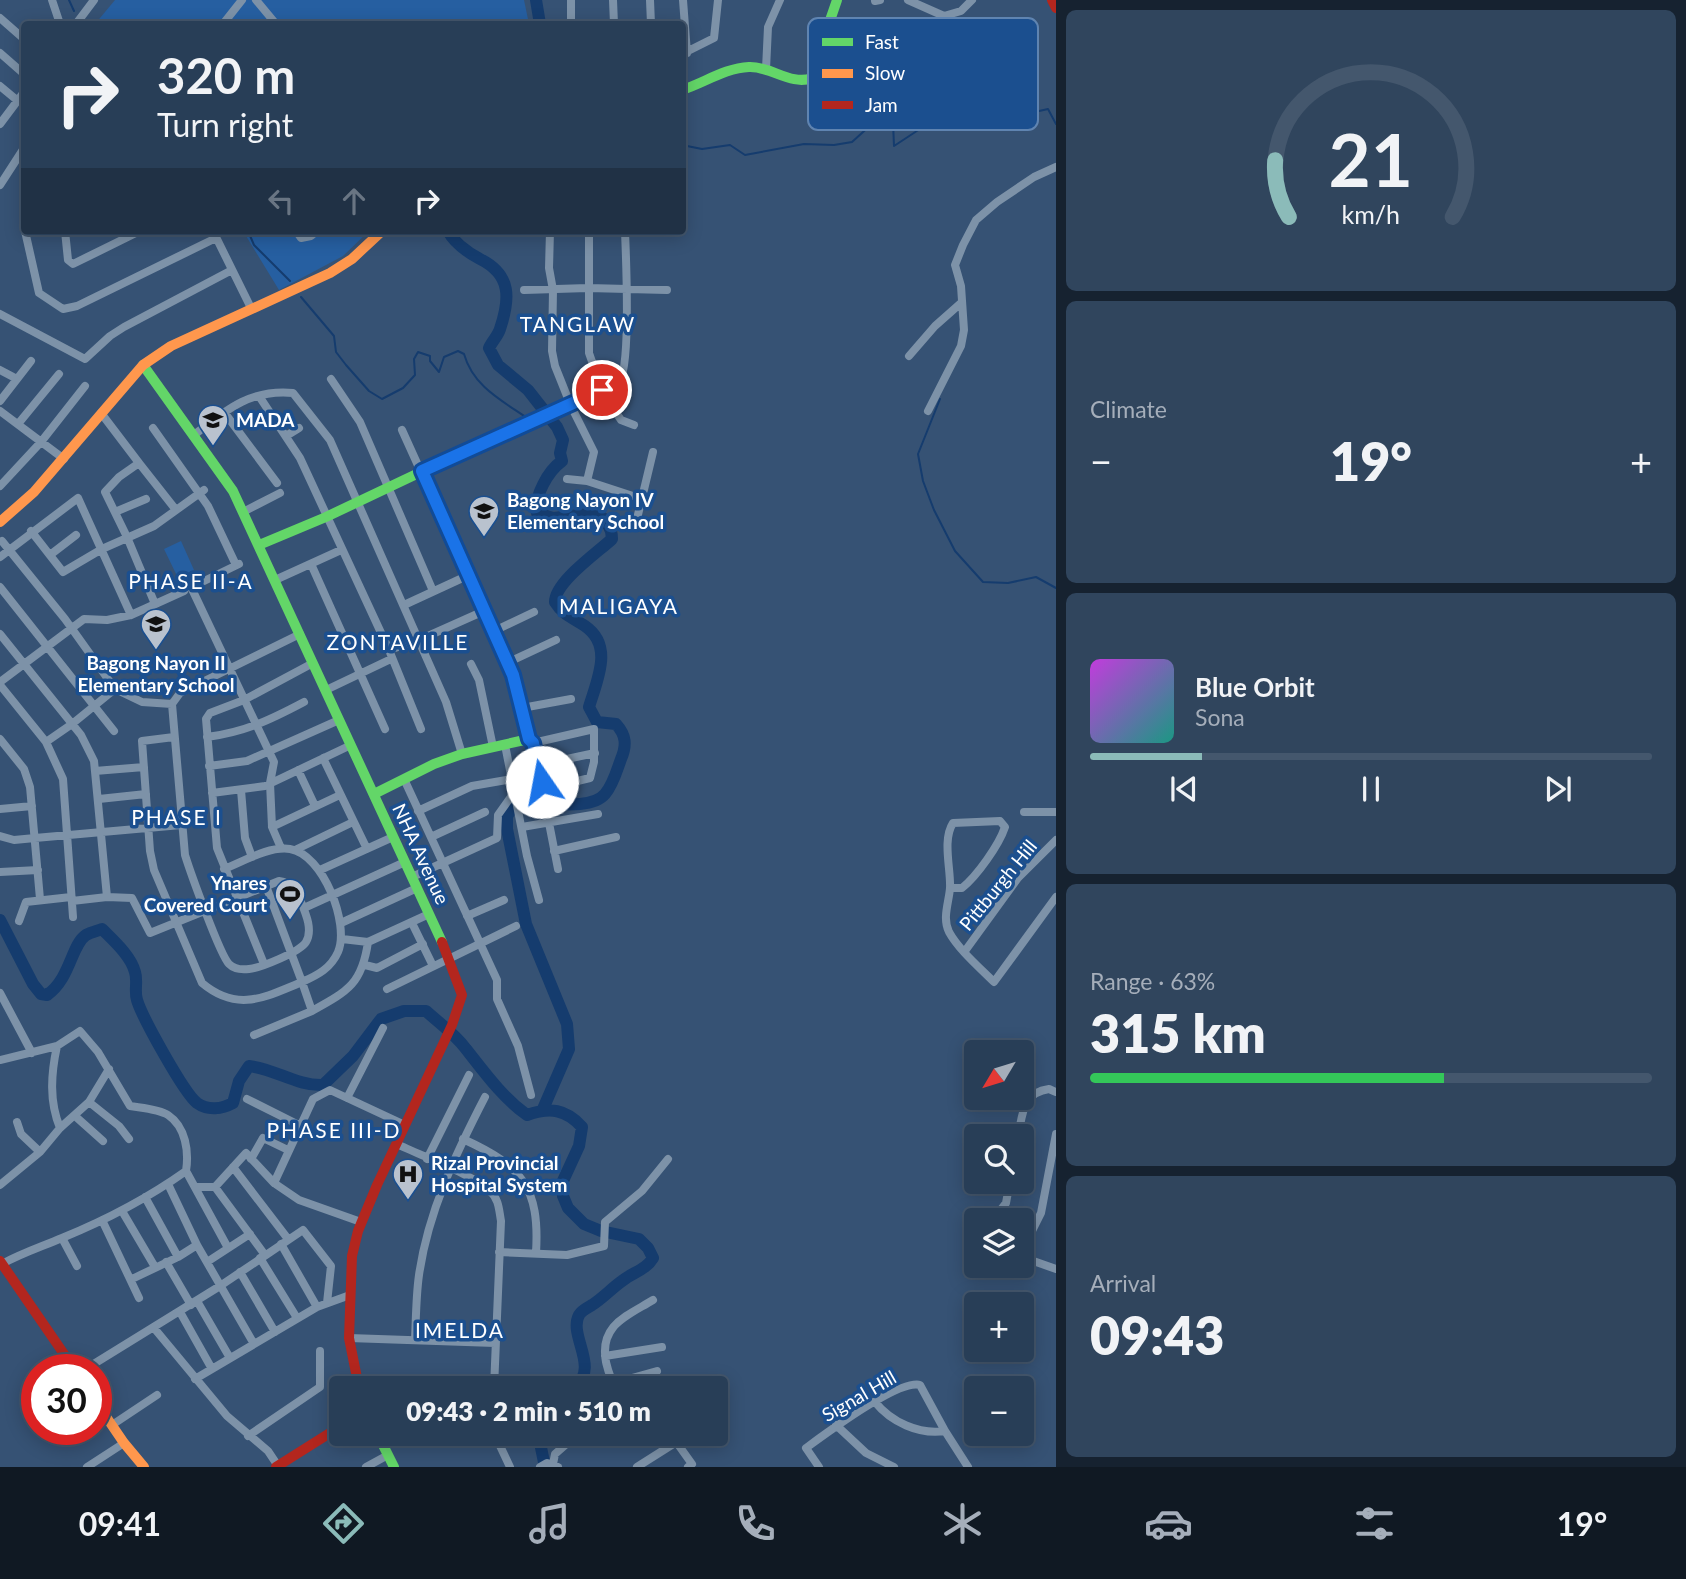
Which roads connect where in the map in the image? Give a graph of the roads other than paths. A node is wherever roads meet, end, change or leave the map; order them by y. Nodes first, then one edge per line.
1 (52, 0) edge
2 (94, 0) edge
3 (242, 0) edge
4 (256, 0) edge
5 (571, 0) edge
6 (613, 0) edge
7 (650, 0) edge
8 (682, 0) edge
9 (718, 0) edge
10 (780, 0) edge
11 (835, 0) edge
12 (908, 0) edge
13 (972, 0) edge
14 (1052, 0) edge
15 (1056, 8) edge
16 (0, 18) edge
17 (830, 18) edge
18 (59, 21) edge
19 (78, 21) edge
20 (225, 21) edge
21 (274, 21) edge
22 (571, 21) edge
23 (614, 21) edge
24 (651, 21) edge
25 (683, 21) edge
26 (21, 36) edge
27 (0, 52) edge
28 (686, 52) edge
29 (766, 69) junction
30 (21, 71) edge
31 (808, 79) edge
32 (0, 86) edge
33 (686, 89) edge
34 (21, 96) edge
35 (18, 101) junction
36 (1, 120) edge
37 (21, 153) edge
38 (1056, 167) edge
39 (0, 185) edge
40 (26, 235) edge
41 (65, 235) edge
42 (132, 235) edge
43 (212, 235) edge
44 (214, 235) edge
45 (378, 235) edge
46 (550, 235) edge
47 (589, 235) edge
48 (625, 235) edge
49 (232, 270) junction
50 (588, 288) junction
51 (626, 289) junction
52 (524, 290) dead end
53 (553, 290) junction
54 (667, 290) dead end
55 (961, 303) junction
56 (251, 308) junction
57 (0, 314) edge
58 (909, 356) dead end
59 (31, 361) dead end
60 (143, 365) junction
61 (0, 370) edge
62 (59, 374) dead end
63 (17, 379) junction
64 (331, 379) dead end
65 (85, 386) dead end
66 (602, 390) junction
67 (259, 396) junction
68 (0, 401) edge
69 (571, 405) junction
70 (0, 411) edge
71 (928, 411) dead end
72 (224, 412) junction
73 (100, 414) junction
74 (18, 424) junction
75 (634, 425) dead end
76 (153, 428) dead end
77 (299, 428) dead end
78 (402, 430) dead end
79 (194, 435) junction
80 (286, 436) junction
81 (41, 442) junction
82 (653, 452) dead end
83 (64, 459) junction
84 (139, 463) junction
85 (422, 472) junction
86 (567, 479) dead end
87 (587, 481) junction
88 (276, 482) dead end
89 (0, 485) edge
90 (388, 488) junction
91 (202, 492) junction
92 (279, 493) dead end
93 (146, 499) dead end
94 (642, 499) junction
95 (356, 502) junction
96 (176, 510) junction
97 (115, 512) junction
98 (243, 512) junction
99 (326, 517) junction
100 (0, 522) edge
101 (636, 523) dead end
102 (32, 531) junction
103 (75, 535) dead end
104 (127, 537) junction
105 (2, 541) dead end
106 (259, 545) junction
107 (8, 549) junction
108 (102, 549) junction
109 (341, 550) junction
110 (50, 555) junction
111 (0, 557) edge
112 (311, 564) junction
113 (469, 575) junction
114 (275, 580) junction
115 (200, 583) dead end
116 (0, 587) edge
117 (433, 590) junction
118 (155, 604) junction
119 (404, 605) junction
120 (484, 611) junction
121 (534, 612) dead end
122 (131, 615) junction
123 (70, 628) junction
124 (494, 631) junction
125 (0, 634) edge
126 (300, 634) junction
127 (419, 640) junction
128 (556, 640) dead end
129 (47, 645) junction
130 (390, 654) junction
131 (313, 663) junction
132 (508, 663) junction
133 (24, 664) junction
134 (471, 664) dead end
135 (229, 668) junction
136 (360, 674) junction
137 (0, 683) edge
138 (115, 689) junction
139 (326, 690) junction
140 (571, 699) dead end
141 (244, 700) junction
142 (304, 702) dead end
143 (172, 704) junction
144 (95, 706) junction
145 (522, 709) junction
146 (339, 720) junction
147 (72, 724) junction
148 (257, 726) junction
149 (385, 729) dead end
150 (421, 729) dead end
151 (114, 731) dead end
152 (174, 737) junction
153 (207, 737) junction
154 (0, 739) edge
155 (531, 741) junction
156 (46, 742) junction
157 (351, 746) junction
158 (499, 746) junction
159 (268, 751) junction
160 (595, 753) junction
161 (461, 754) junction
162 (323, 758) junction
163 (539, 765) junction
164 (209, 766) junction
165 (144, 767) junction
166 (298, 770) junction
167 (95, 771) junction
168 (404, 779) junction
169 (512, 779) junction
170 (270, 783) junction
171 (241, 790) junction
172 (516, 791) junction
173 (212, 793) junction
174 (146, 794) junction
175 (374, 794) junction
176 (340, 795) junction
177 (99, 800) junction
178 (32, 806) junction
179 (315, 806) junction
180 (0, 809) edge
181 (418, 811) junction
182 (485, 812) dead end
183 (1056, 812) edge
184 (1024, 813) dead end
185 (598, 814) dead end
186 (353, 821) junction
187 (548, 823) junction
188 (181, 825) junction
189 (272, 827) junction
190 (522, 827) junction
191 (149, 828) junction
192 (102, 832) junction
193 (68, 834) junction
194 (0, 836) edge
195 (393, 837) junction
196 (431, 837) junction
197 (616, 837) dead end
198 (35, 838) junction
199 (1056, 840) edge
200 (281, 848) junction
201 (367, 849) junction
202 (295, 850) junction
203 (554, 851) junction
204 (252, 858) junction
205 (405, 862) junction
206 (442, 864) junction
207 (225, 869) junction
208 (558, 869) dead end
209 (38, 870) junction
210 (320, 870) junction
211 (0, 872) edge
212 (415, 883) junction
213 (265, 886) junction
214 (950, 888) junction
215 (107, 897) junction
216 (238, 897) junction
217 (332, 897) junction
218 (1056, 897) edge
219 (40, 899) junction
220 (72, 899) junction
221 (504, 900) dead end
222 (539, 900) dead end
223 (304, 908) junction
224 (206, 910) junction
225 (429, 914) junction
226 (467, 916) junction
227 (73, 917) dead end
228 (19, 921) dead end
229 (176, 923) junction
230 (341, 923) junction
231 (412, 923) junction
232 (516, 926) dead end
233 (342, 939) junction
234 (368, 942) junction
235 (479, 943) junction
236 (423, 944) junction
237 (965, 951) junction
238 (291, 953) junction
239 (449, 958) junction
240 (264, 964) junction
241 (365, 965) junction
242 (433, 966) junction
243 (302, 982) junction
244 (387, 989) dead end
245 (0, 993) edge
246 (312, 1011) junction
247 (383, 1028) dead end
248 (254, 1035) dead end
249 (57, 1046) junction
250 (32, 1053) junction
251 (0, 1060) edge
252 (109, 1069) junction
253 (469, 1075) dead end
254 (1056, 1092) edge
255 (531, 1096) dead end
256 (346, 1097) junction
257 (485, 1097) dead end
258 (247, 1099) dead end
259 (89, 1102) junction
260 (75, 1116) junction
261 (17, 1122) dead end
262 (1021, 1124) edge
263 (299, 1125) junction
264 (405, 1125) junction
265 (60, 1128) junction
266 (1056, 1134) edge
267 (129, 1139) dead end
268 (463, 1139) junction
269 (103, 1141) dead end
270 (397, 1144) junction
271 (288, 1150) junction
272 (40, 1152) junction
273 (251, 1159) junction
274 (427, 1159) junction
275 (668, 1159) dead end
276 (233, 1167) junction
277 (449, 1169) junction
278 (187, 1171) junction
279 (274, 1183) junction
280 (168, 1184) junction
281 (0, 1185) edge
282 (196, 1187) junction
283 (215, 1187) junction
284 (145, 1196) junction
285 (122, 1211) junction
286 (102, 1220) junction
287 (361, 1222) junction
288 (1034, 1227) edge
289 (250, 1234) junction
290 (62, 1238) junction
291 (284, 1242) junction
292 (197, 1245) junction
293 (228, 1248) junction
294 (499, 1252) junction
295 (536, 1253) junction
296 (263, 1256) junction
297 (178, 1257) junction
298 (1056, 1258) edge
299 (166, 1262) junction
300 (207, 1262) junction
301 (1034, 1262) edge
302 (1, 1263) edge
303 (77, 1266) dead end
304 (155, 1267) junction
305 (1053, 1269) edge
306 (240, 1272) junction
307 (132, 1279) junction
308 (220, 1286) junction
309 (349, 1295) junction
310 (139, 1298) dead end
311 (653, 1300) dead end
312 (194, 1303) junction
313 (327, 1303) junction
314 (317, 1307) junction
315 (180, 1312) junction
316 (297, 1318) junction
317 (155, 1328) junction
318 (275, 1332) junction
319 (349, 1338) junction
320 (415, 1340) junction
321 (495, 1342) junction
322 (254, 1344) junction
323 (662, 1346) dead end
324 (320, 1351) dead end
325 (64, 1354) edge
326 (111, 1354) edge
327 (605, 1356) junction
328 (230, 1358) junction
329 (212, 1369) junction
330 (657, 1371) dead end
331 (355, 1376) edge
332 (494, 1376) edge
333 (610, 1376) edge
334 (642, 1376) edge
335 (195, 1379) junction
336 (157, 1395) dead end
337 (875, 1402) junction
338 (112, 1425) joint
339 (836, 1425) junction
340 (944, 1431) junction
341 (329, 1434) edge
342 (248, 1436) junction
343 (124, 1443) junction
344 (384, 1446) edge
345 (500, 1446) edge
346 (564, 1446) edge
347 (672, 1446) edge
348 (679, 1446) edge
349 (388, 1455) junction
350 (549, 1465) edge
351 (277, 1466) edge
352 (87, 1467) edge
353 (136, 1467) edge
354 (144, 1467) edge
355 (366, 1467) edge
356 (394, 1467) edge
357 (510, 1467) edge
358 (637, 1467) edge
359 (688, 1467) edge
360 (819, 1467) edge
361 (894, 1467) edge
362 (968, 1467) edge

1 - 18 street
2 - 19 street
3 - 20 street
4 - 21 street
5 - 22 street
6 - 23 street
7 - 24 street
8 - 25 street
9 - 28 street
10 - 29 street
11 - 17 street
12 - 13 street
14 - 15 street
16 - 26 street
27 - 30 street
29 - 31 street
29 - 33 street
32 - 35 street
34 - 35 street
35 - 36 street
37 - 39 street
38 - 55 street
40 - 43 street
41 - 42 street
44 - 49 street
45 - 56 street
46 - 53 street
47 - 50 street
48 - 51 street
49 - 56 street
49 - 57 street
50 - 51 street
50 - 53 street
50 - 66 street
51 - 54 street
51 - 66 street
52 - 53 street
53 - 69 street
55 - 58 street
55 - 71 street
56 - 60 street
59 - 63 street
60 - 73 street
60 - 79 street, NHA Avenue
61 - 63 street
62 - 74 street
63 - 68 street
64 - 90 street
65 - 81 street
66 - 69 street
66 - 75 street
67 - 72 street
67 - 80 street
67 - 95 street
69 - 85 street
69 - 87 street
70 - 74 street
72 - 79 street
72 - 88 street
73 - 83 street
73 - 84 street
74 - 81 street
76 - 91 street
77 - 80 street
78 - 85 street
79 - 98 street, NHA Avenue
80 - 99 street
81 - 83 street
81 - 89 street
82 - 94 street
83 - 100 street
84 - 96 street
84 - 97 street
85 - 90 street
85 - 113 street
86 - 87 street
87 - 94 street
90 - 95 street
90 - 117 street
91 - 96 street
91 - 115 street
92 - 98 street
93 - 97 street
94 - 101 street
95 - 99 street
95 - 119 street
96 - 104 street
97 - 104 street
98 - 106 street, NHA Avenue
99 - 106 street
99 - 109 street
102 - 107 street
102 - 108 street
102 - 110 street
103 - 110 street
104 - 108 street
104 - 118 street
105 - 107 street
106 - 114 street, NHA Avenue
107 - 111 street
107 - 123 street
108 - 110 street
108 - 122 street
109 - 112 street
109 - 130 street
112 - 114 street
112 - 136 street
113 - 117 street
113 - 120 street
114 - 126 street, NHA Avenue
116 - 129 street
117 - 119 street
118 - 122 street
118 - 135 street
119 - 127 street
120 - 124 street
120 - 127 street
121 - 124 street
122 - 123 street
123 - 129 street
123 - 138 street
124 - 132 street
125 - 133 street
126 - 131 street, NHA Avenue
126 - 135 street
127 - 130 street
127 - 161 street
128 - 132 street
129 - 133 street
129 - 144 street
130 - 136 street
130 - 150 street
131 - 139 street, NHA Avenue
131 - 141 street
132 - 145 street
133 - 137 street
133 - 147 street
134 - 158 street
135 - 141 street
135 - 143 street
136 - 139 street
136 - 149 street
137 - 156 street
138 - 143 street
138 - 144 street
139 - 146 street, NHA Avenue
140 - 145 street
141 - 148 street
141 - 153 street
142 - 148 street
143 - 152 street
144 - 147 street
144 - 151 street
145 - 155 street
146 - 157 street, NHA Avenue
146 - 159 street
147 - 156 street
147 - 167 street
148 - 153 street
148 - 159 street
152 - 165 street
152 - 188 street
153 - 164 street
154 - 178 street
155 - 158 street
155 - 160 street
155 - 163 street
156 - 193 street
157 - 162 street
157 - 175 street, NHA Avenue
158 - 161 street
158 - 169 street
159 - 164 street
159 - 170 street
160 - 163 street
160 - 163 street
161 - 168 street
162 - 166 street
162 - 176 street
164 - 173 street
165 - 167 street
165 - 174 street
166 - 170 street
166 - 179 street
167 - 177 street
168 - 175 street
168 - 181 street
169 - 172 street
169 - 181 street
170 - 171 street
170 - 189 street
171 - 173 street
171 - 204 street
172 - 190 street
172 - 206 street
173 - 207 street
174 - 177 street
174 - 191 street
175 - 195 street, NHA Avenue
176 - 179 street
176 - 186 street
177 - 192 street
178 - 180 street
178 - 198 street
179 - 189 street
181 - 196 street
182 - 196 street
183 - 184 street
185 - 187 street
186 - 201 street
186 - 202 street
187 - 190 street
187 - 203 street
188 - 191 street
188 - 224 street
189 - 200 street
190 - 222 street
191 - 192 street
191 - 229 street
192 - 193 street
192 - 215 street
193 - 198 street
193 - 220 street
194 - 198 street
195 - 201 street
195 - 205 street, NHA Avenue
196 - 206 street
197 - 203 street
198 - 209 street
199 - 237 street, Pittburgh Hill
200 - 202 street
200 - 204 street
201 - 210 street
202 - 210 street
203 - 208 street
204 - 207 street
205 - 212 street, NHA Avenue
205 - 217 street
206 - 212 street
206 - 226 street
207 - 216 street
209 - 211 street
209 - 219 street
210 - 217 street
212 - 225 street, NHA Avenue
212 - 230 street
213 - 216 street
213 - 223 street
213 - 238 street
214 - 214 street
214 - 237 street
215 - 220 street
215 - 229 street
216 - 224 street
216 - 240 street
217 - 223 street
217 - 230 street
218 - 237 street
219 - 220 street
219 - 228 street
220 - 227 street
221 - 226 street
223 - 238 street
224 - 229 street
224 - 240 street
225 - 231 street
225 - 239 street, NHA Avenue
226 - 235 street
229 - 243 street
230 - 233 street
231 - 234 street
231 - 236 street
232 - 235 street
233 - 234 street
233 - 243 street
234 - 241 street
235 - 239 street
235 - 255 street
236 - 241 street
236 - 242 street
238 - 240 street
238 - 243 street
239 - 242 street
239 - 264 street, NHA Avenue
241 - 246 street
242 - 244 street
243 - 246 street
245 - 250 street
246 - 248 street
247 - 256 street
249 - 250 street
249 - 252 street
249 - 265 street
250 - 251 street
252 - 259 street
252 - 278 street
253 - 274 street
254 - 262 street
256 - 263 street
256 - 264 street
257 - 268 street
258 - 263 street
259 - 260 street
259 - 267 street
260 - 265 street
260 - 269 street
261 - 272 street
263 - 271 street
264 - 270 street, NHA Avenue
265 - 272 street
266 - 288 street
268 - 277 street
268 - 295 street
270 - 274 street
270 - 287 street, NHA Avenue
271 - 273 street
271 - 279 street
272 - 281 street
273 - 276 street
273 - 279 street
274 - 277 street
275 - 295 street
276 - 283 street
276 - 291 street
277 - 294 street
277 - 320 street
278 - 280 street
278 - 282 street
279 - 287 street
280 - 284 street
280 - 292 street
282 - 283 street
282 - 293 street
283 - 289 street
284 - 285 street
284 - 297 street
285 - 286 street
285 - 304 street
286 - 290 street
286 - 307 street
287 - 309 street, NHA Avenue
289 - 293 street
289 - 296 street
290 - 302 street
290 - 303 street
291 - 296 street
291 - 313 street
291 - 314 street
292 - 297 street
292 - 300 street
293 - 300 street
294 - 295 street
294 - 321 street
296 - 306 street
296 - 316 street
297 - 299 street
298 - 305 street
299 - 304 street
299 - 312 street
300 - 308 street
301 - 305 street
302 - 325 street
304 - 307 street
306 - 308 street
306 - 318 street
307 - 310 street
308 - 312 street
308 - 322 street
309 - 313 street
309 - 319 street, NHA Avenue
311 - 327 street
312 - 315 street
312 - 328 street
313 - 314 street
314 - 316 street
315 - 317 street
315 - 329 street
316 - 318 street
317 - 326 street
317 - 335 street
318 - 322 street
319 - 320 street
319 - 331 street, NHA Avenue
320 - 321 street
321 - 332 street
322 - 328 street
323 - 327 street
324 - 342 street
327 - 333 street
328 - 329 street
329 - 335 street
330 - 334 street
335 - 342 street
336 - 338 street
337 - 339 street, Signal Hill
337 - 340 street
337 - 340 street, Signal Hill
338 - 343 street
339 - 360 street, Signal Hill
339 - 361 street
340 - 362 street, Signal Hill
341 - 351 street
342 - 351 street
343 - 352 street
343 - 353 street
343 - 354 street
344 - 349 street
345 - 357 street
346 - 350 street
347 - 358 street
348 - 359 street
349 - 355 street
349 - 356 street

